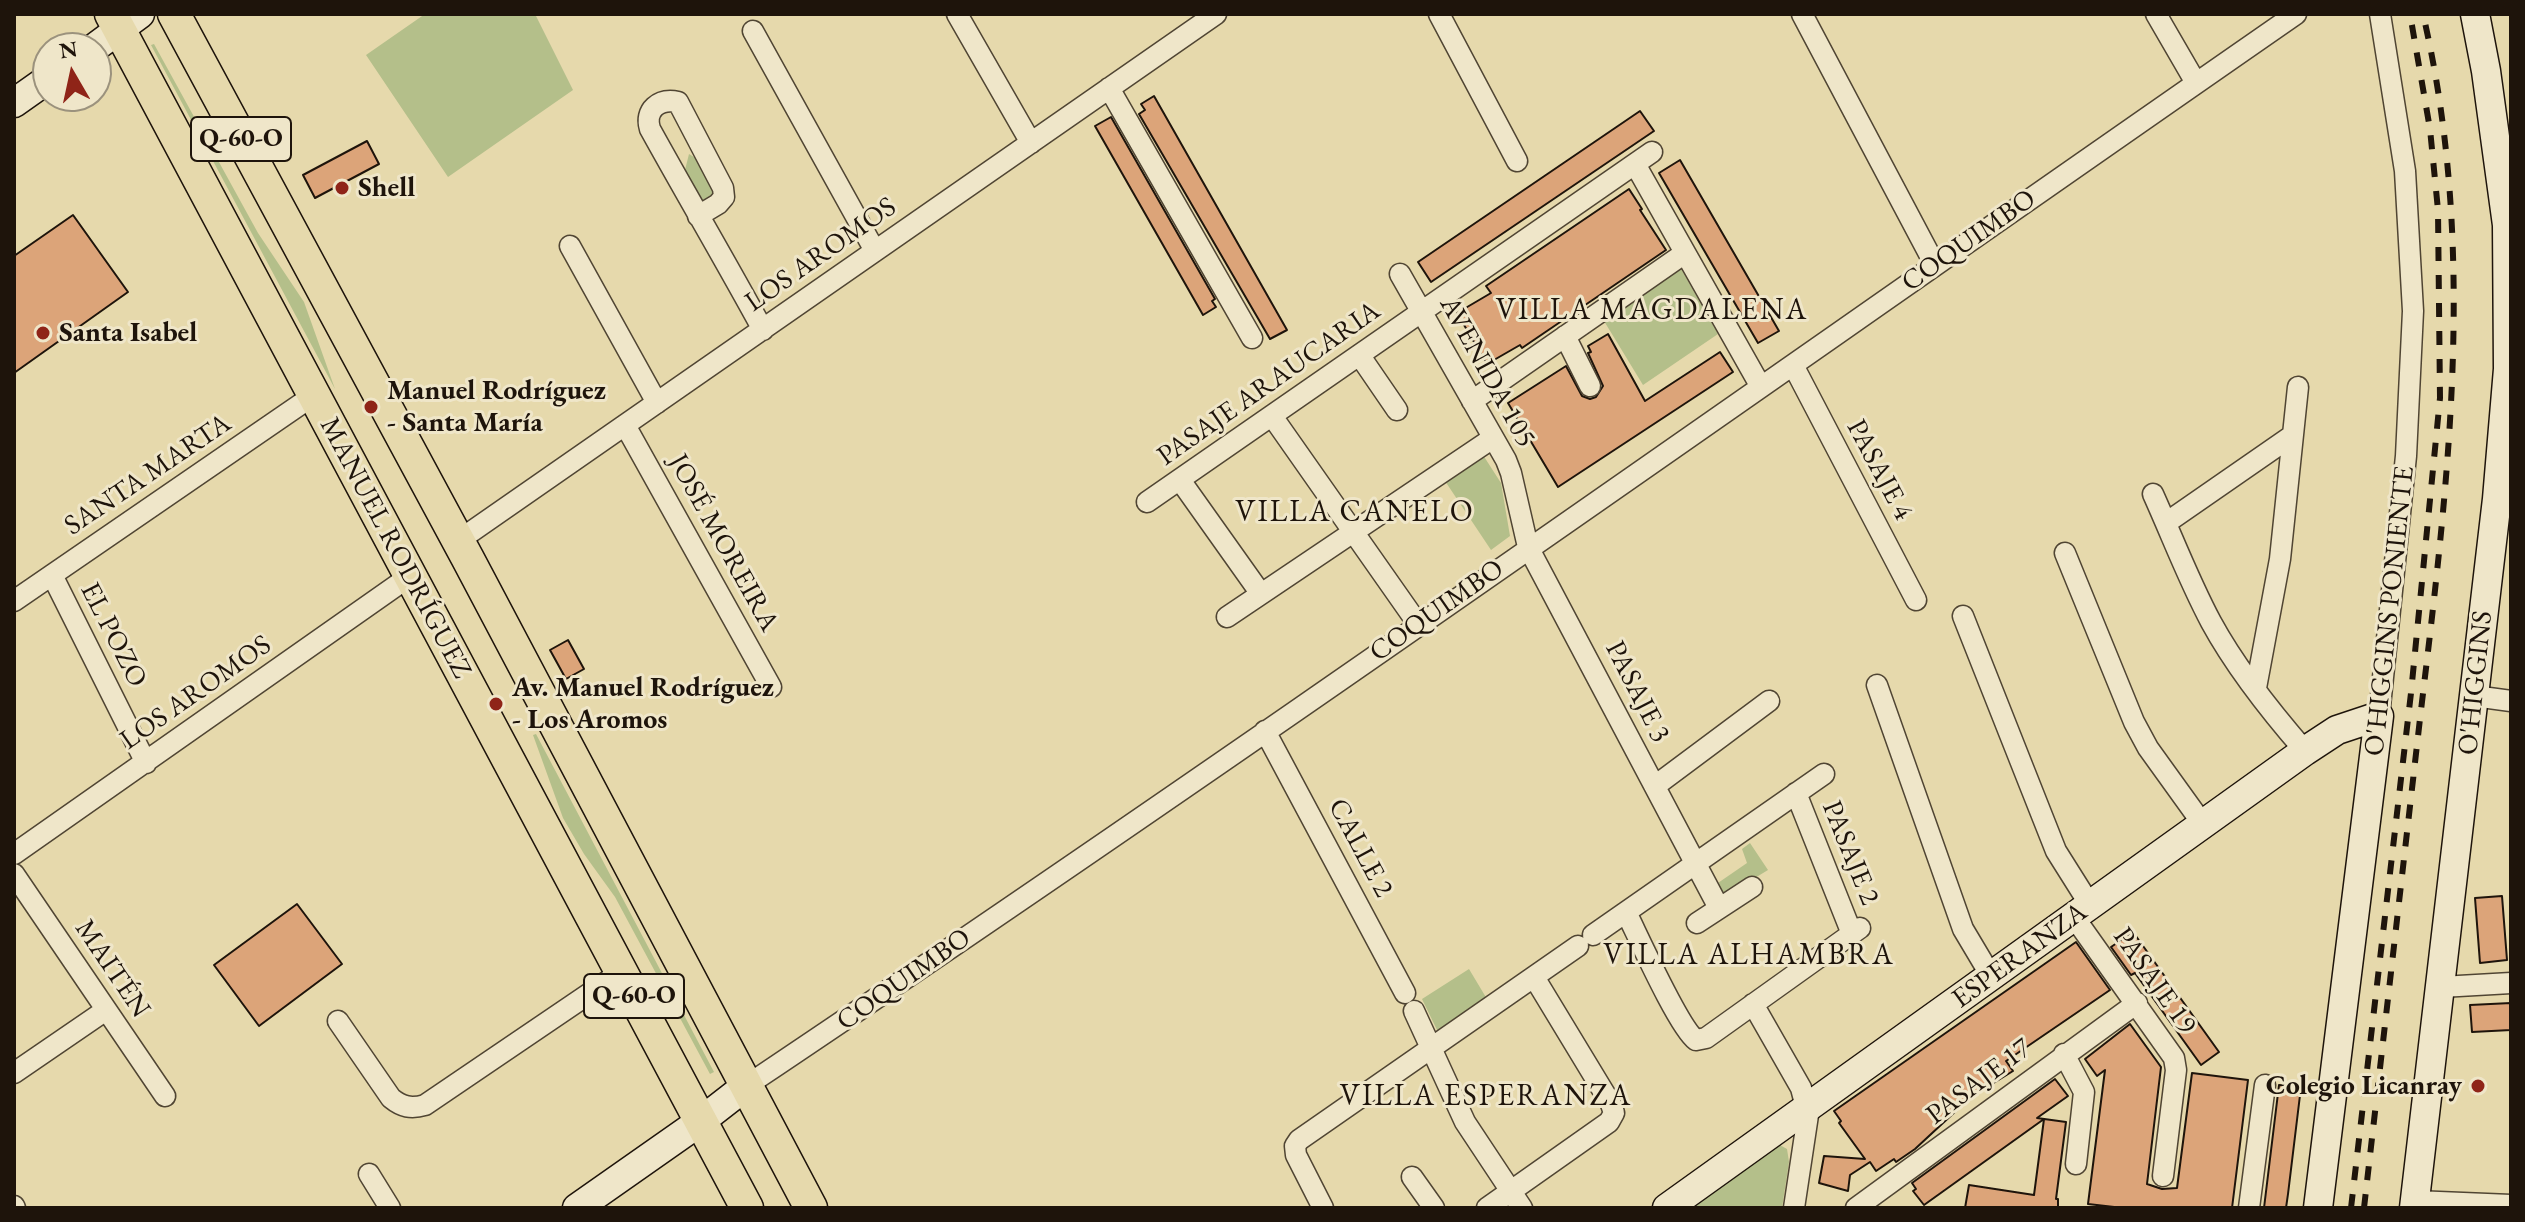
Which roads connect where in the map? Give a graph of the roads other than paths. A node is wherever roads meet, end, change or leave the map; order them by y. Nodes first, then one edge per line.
1 (174, 14) edge
2 (957, 14) edge
3 (1216, 14) edge
4 (1439, 14) edge
5 (1802, 14) edge
6 (2156, 14) edge
7 (2296, 14) edge
8 (2380, 14) edge
9 (2475, 14) edge
10 (116, 26) edge
11 (753, 31) dead end
12 (2196, 83) junction
13 (1109, 88) junction
14 (32, 90) edge
15 (14, 103) edge
16 (1031, 143) junction
17 (1517, 161) dead end
18 (698, 216) junction
19 (570, 246) dead end
20 (875, 251) junction
21 (1685, 253) junction
22 (1935, 265) junction
23 (2510, 268) edge
24 (1400, 274) dead end
25 (1422, 313) junction
26 (763, 330) junction
27 (1565, 336) junction
28 (1252, 338) dead end
29 (1360, 356) junction
30 (1793, 365) junction
31 (1590, 386) dead end
32 (1761, 387) junction
33 (2298, 387) dead end
34 (314, 395) junction
35 (1472, 401) junction
36 (657, 403) junction
37 (1397, 410) dead end
38 (1272, 416) junction
39 (625, 425) junction
40 (2293, 435) junction
41 (1493, 438) junction
42 (1180, 480) junction
43 (2153, 494) dead end
44 (1147, 502) dead end
45 (2166, 523) junction
46 (1353, 532) junction
47 (458, 541) junction
48 (1528, 547) junction
49 (2065, 553) dead end
50 (52, 575) junction
51 (410, 576) junction
52 (1261, 594) junction
53 (1916, 600) dead end
54 (14, 601) edge
55 (1963, 616) dead end
56 (1227, 617) dead end
57 (1418, 624) junction
58 (1877, 685) dead end
59 (771, 687) dead end
60 (2256, 688) junction
61 (2474, 696) junction
62 (1769, 701) dead end
63 (2511, 701) edge
64 (2379, 716) junction
65 (1265, 731) junction
66 (2305, 751) junction
67 (146, 763) junction
68 (1824, 774) dead end
69 (1655, 786) junction
70 (1796, 793) junction
71 (2202, 823) junction
72 (14, 854) edge
73 (1695, 864) junction
74 (14, 874) edge
75 (1752, 887) dead end
76 (1719, 908) junction
77 (2082, 911) junction
78 (1626, 912) junction
79 (1697, 923) dead end
80 (621, 972) junction
81 (1991, 976) junction
82 (1534, 977) junction
83 (2511, 983) edge
84 (2441, 987) junction
85 (2137, 1003) junction
86 (1753, 1004) junction
87 (106, 1010) junction
88 (338, 1021) dead end
89 (1430, 1049) junction
90 (2064, 1054) junction
91 (14, 1073) edge
92 (2265, 1085) dead end
93 (746, 1086) junction
94 (165, 1096) dead end
95 (1807, 1110) junction
96 (701, 1121) junction
97 (2076, 1164) dead end
98 (369, 1174) dead end
99 (2163, 1176) dead end
100 (1412, 1177) dead end
101 (1516, 1200) edge
102 (2414, 1204) edge
103 (2511, 1205) edge
104 (390, 1208) edge
105 (577, 1208) edge
106 (747, 1208) edge
107 (811, 1208) edge
108 (1323, 1208) edge
109 (1434, 1208) edge
110 (1487, 1208) edge
111 (1667, 1208) edge
112 (1794, 1208) edge
113 (1857, 1208) edge
114 (2249, 1208) edge
115 (2318, 1208) edge

1 - 47 main road, MANUEL RODRÍGUEZ / Q-60-O
2 - 16 street
3 - 13 street, LOS AROMOS
4 - 17 street
5 - 22 street
6 - 12 street
7 - 12 street, COQUIMBO
8 - 64 street, O'HIGGINS PONIENTE
9 - 23 street, O'HIGGINS
10 - 34 main road, MANUEL RODRÍGUEZ / Q-60-O
11 - 20 street
12 - 22 street, COQUIMBO
13 - 16 street, LOS AROMOS
13 - 28 street
14 - 15 street
16 - 20 street, LOS AROMOS
18 - 18 street
18 - 26 street
19 - 36 street
20 - 26 street, LOS AROMOS
21 - 25 street, PASAJE ARAUCARIA
21 - 27 street
21 - 32 street
22 - 30 street, COQUIMBO
23 - 61 street, O'HIGGINS
24 - 25 street, AVENIDA 105
25 - 29 street, PASAJE ARAUCARIA
25 - 35 street, AVENIDA 105
26 - 36 street, LOS AROMOS
27 - 31 street
27 - 35 street
29 - 37 street
29 - 38 street, PASAJE ARAUCARIA
30 - 32 street, COQUIMBO
30 - 53 street, PASAJE 4
32 - 48 street, COQUIMBO
33 - 40 street
34 - 50 street, SANTA MARTA
34 - 51 main road, MANUEL RODRÍGUEZ / Q-60-O
35 - 41 street, AVENIDA 105
36 - 39 street, LOS AROMOS
38 - 42 street, PASAJE ARAUCARIA
38 - 46 street
39 - 47 street, LOS AROMOS
39 - 59 street, JOSÉ MOREIRA
40 - 45 street
40 - 60 street
41 - 46 street
41 - 48 street, AVENIDA 105
42 - 44 street, PASAJE ARAUCARIA
42 - 52 street
43 - 45 street
45 - 60 street
46 - 52 street
46 - 57 street
47 - 93 main road, MANUEL RODRÍGUEZ / Q-60-O
48 - 57 street, COQUIMBO
48 - 69 street, PASAJE 3
49 - 71 street
50 - 54 street, SANTA MARTA
50 - 67 street, EL POZO
51 - 67 street, LOS AROMOS
51 - 80 main road, MANUEL RODRÍGUEZ / Q-60-O
52 - 56 street
55 - 77 street, PASAJE 19
57 - 65 street, COQUIMBO
58 - 81 street
60 - 66 street
61 - 63 street
61 - 84 street, O'HIGGINS
62 - 69 street
64 - 66 street, ESPERANZA
64 - 115 street, O'HIGGINS PONIENTE
65 - 89 street, CALLE 2
65 - 93 street, COQUIMBO
66 - 71 street, ESPERANZA
67 - 72 street, LOS AROMOS
68 - 70 street
69 - 73 street, PASAJE 3
70 - 73 street
70 - 86 street, PASAJE 2
71 - 77 street, ESPERANZA
73 - 76 street, PASAJE 3
73 - 78 street
74 - 87 street, MAITÉN
75 - 76 street
76 - 79 street
77 - 81 street, ESPERANZA
77 - 85 street, PASAJE 19
78 - 82 street
78 - 86 street
80 - 88 street
80 - 96 main road, MANUEL RODRÍGUEZ / Q-60-O
81 - 95 street, ESPERANZA
82 - 89 street
82 - 101 street
83 - 84 street
84 - 102 street, O'HIGGINS
85 - 90 street, PASAJE 17
85 - 99 street, PASAJE 19
86 - 95 street
87 - 91 street
87 - 94 street, MAITÉN
89 - 101 street, CALLE 2
89 - 108 street
90 - 97 street
90 - 113 street, PASAJE 17
92 - 114 street
93 - 96 street, COQUIMBO
93 - 107 main road, MANUEL RODRÍGUEZ / Q-60-O
95 - 111 street, ESPERANZA
95 - 112 street
96 - 105 street, COQUIMBO
96 - 106 main road, MANUEL RODRÍGUEZ / Q-60-O
98 - 104 street
100 - 109 street
101 - 110 street
102 - 103 street

